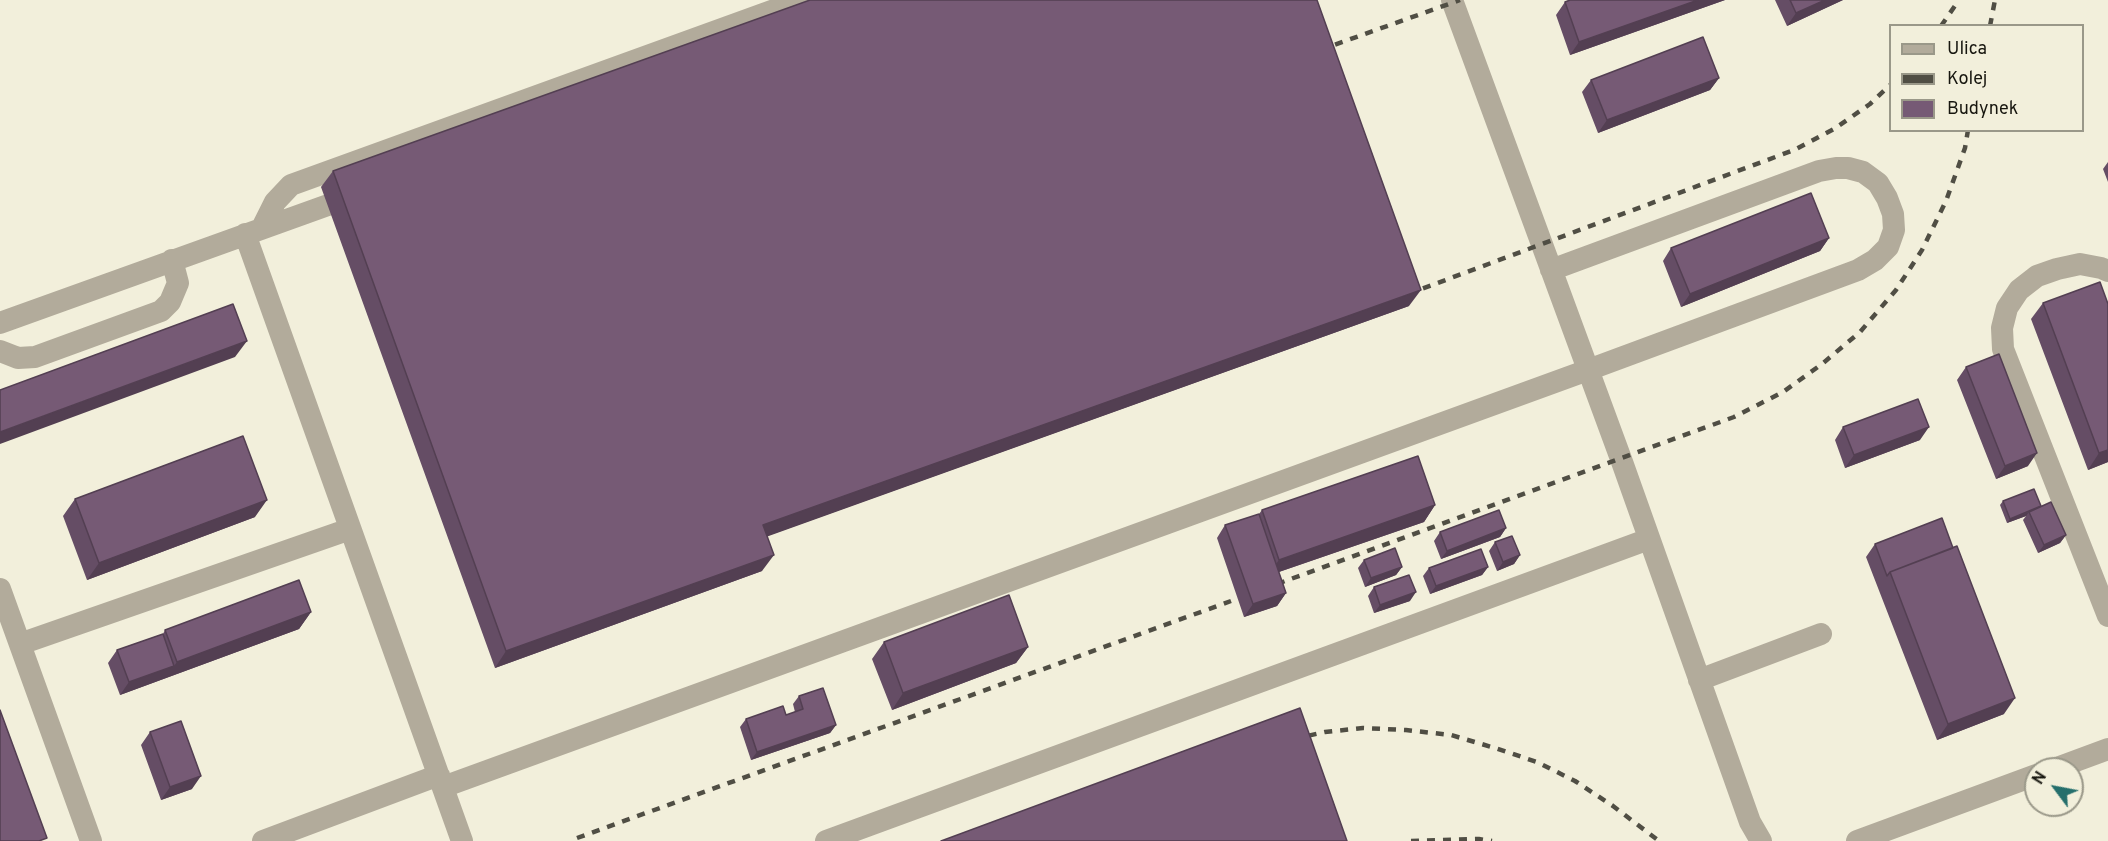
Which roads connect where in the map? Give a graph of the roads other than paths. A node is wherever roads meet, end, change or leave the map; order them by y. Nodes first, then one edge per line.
1 (802, 0) edge
2 (1452, 0) edge
3 (328, 205) dead end
4 (253, 231) junction
5 (172, 260) junction
6 (1551, 270) junction
7 (2108, 271) edge
8 (0, 323) edge
9 (0, 351) edge
10 (1588, 370) junction
11 (350, 529) junction
12 (1649, 539) junction
13 (2098, 562) edge
14 (0, 589) edge
15 (2108, 616) edge
16 (1821, 634) dead end
17 (20, 644) junction
18 (1699, 680) junction
19 (2108, 749) edge
20 (2084, 758) edge
21 (2024, 780) edge
22 (441, 781) junction
23 (91, 841) edge
24 (263, 841) edge
25 (462, 841) edge
26 (826, 841) edge
27 (1761, 841) edge
28 (1857, 841) edge

1 - 4 lane
2 - 6 lane
3 - 4 lane
4 - 5 lane
4 - 11 lane
5 - 8 lane
5 - 9 lane
6 - 10 lane
6 - 10 lane
7 - 13 lane
10 - 12 lane
10 - 22 lane
11 - 17 lane
11 - 22 lane
12 - 18 lane
12 - 26 lane
13 - 15 lane
14 - 17 lane
16 - 18 lane
17 - 23 lane
18 - 27 lane
19 - 20 lane
21 - 28 lane
22 - 24 lane
22 - 25 lane

